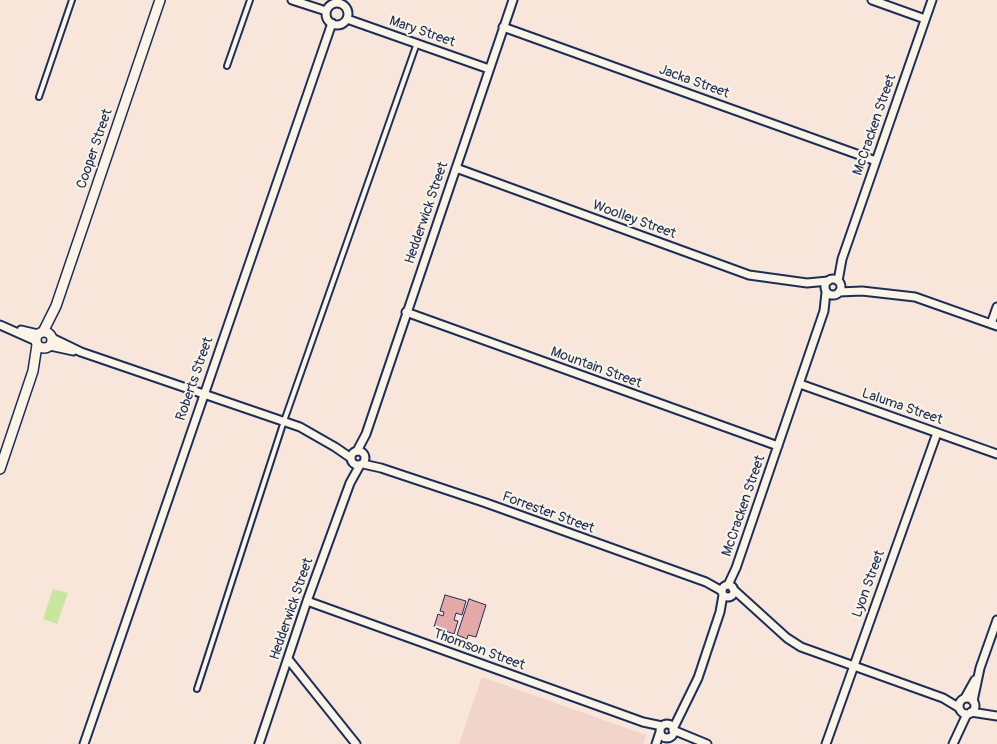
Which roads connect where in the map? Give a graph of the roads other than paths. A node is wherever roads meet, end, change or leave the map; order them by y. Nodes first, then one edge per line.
1 (72, 0) edge
2 (160, 0) edge
3 (250, 0) edge
4 (292, 0) edge
5 (512, 0) edge
6 (872, 0) edge
7 (932, 0) edge
8 (339, 1) edge
9 (326, 11) junction
10 (347, 19) junction
11 (925, 19) junction
12 (332, 23) junction
13 (503, 28) junction
14 (417, 44) junction
15 (227, 66) dead end
16 (489, 69) junction
17 (39, 97) dead end
18 (876, 161) junction
19 (456, 168) junction
20 (842, 259) junction
21 (829, 280) junction
22 (807, 283) junction
23 (838, 288) junction
24 (826, 291) junction
25 (997, 308) edge
26 (824, 311) junction
27 (406, 312) junction
28 (0, 325) edge
29 (994, 325) edge
30 (44, 340) junction
31 (800, 384) junction
32 (203, 395) junction
33 (284, 420) junction
34 (937, 432) junction
35 (778, 446) junction
36 (997, 454) edge
37 (358, 458) junction
38 (0, 469) edge
39 (728, 591) junction
40 (307, 601) junction
41 (997, 620) edge
42 (288, 660) junction
43 (854, 666) junction
44 (980, 668) junction
45 (197, 689) dead end
46 (943, 698) junction
47 (963, 699) junction
48 (974, 702) junction
49 (964, 711) junction
50 (997, 716) edge
51 (665, 733) edge
52 (954, 742) edge
53 (84, 744) edge
54 (259, 744) edge
55 (356, 744) edge
56 (707, 744) edge
57 (826, 744) edge

1 - 17 lane
2 - 30 street, Cooper Street
3 - 15 lane
4 - 9 street
5 - 13 street, Hedderwick Street
6 - 11 street
7 - 11 street, McCracken Street
8 - 9 street
8 - 10 street
9 - 12 street
10 - 12 street
10 - 14 street, Mary Street
11 - 18 street, McCracken Street
12 - 32 street, Roberts Street
13 - 16 street, Hedderwick Street
13 - 18 street, Jacka Street
14 - 16 street, Mary Street
14 - 33 lane
16 - 19 street, Hedderwick Street
18 - 20 street, McCracken Street
19 - 22 street, Woolley Street
19 - 27 street, Hedderwick Street
20 - 21 street, McCracken Street
20 - 23 street, McCracken Street
21 - 22 street, Woolley Street
21 - 23 street
21 - 24 street
22 - 24 street, Woolley Street
23 - 24 street
23 - 26 street, McCracken Street
23 - 29 street
24 - 26 street, McCracken Street
25 - 29 street
26 - 31 street, McCracken Street
27 - 35 street, Mountain Street
27 - 37 street, Hedderwick Street
28 - 30 street, Forrester Street
30 - 32 street, Forrester Street
30 - 38 street, Cooper Street
31 - 34 street, Laluma Street
31 - 35 street, McCracken Street
32 - 33 street, Forrester Street
32 - 53 street, Roberts Street
33 - 37 street, Forrester Street
33 - 45 lane
34 - 36 street, Laluma Street
34 - 43 street, Lyon Street
35 - 39 street, McCracken Street
37 - 39 street, Forrester Street
37 - 40 street, Hedderwick Street
39 - 43 street, Forrester Street
39 - 51 street, McCracken Street
40 - 42 street, Hedderwick Street
40 - 51 street, Thomson Street
41 - 44 street
42 - 54 street, Hedderwick Street
42 - 55 street
43 - 46 street, Forrester Street
43 - 57 street, Lyon Street
44 - 47 street
44 - 48 street
46 - 47 street, Forrester Street
46 - 49 street, Forrester Street
47 - 48 street, Forrester Street
47 - 49 street
48 - 49 street
48 - 50 street, Forrester Street
49 - 50 street, Forrester Street
49 - 52 street
51 - 56 street, Thomson Street

